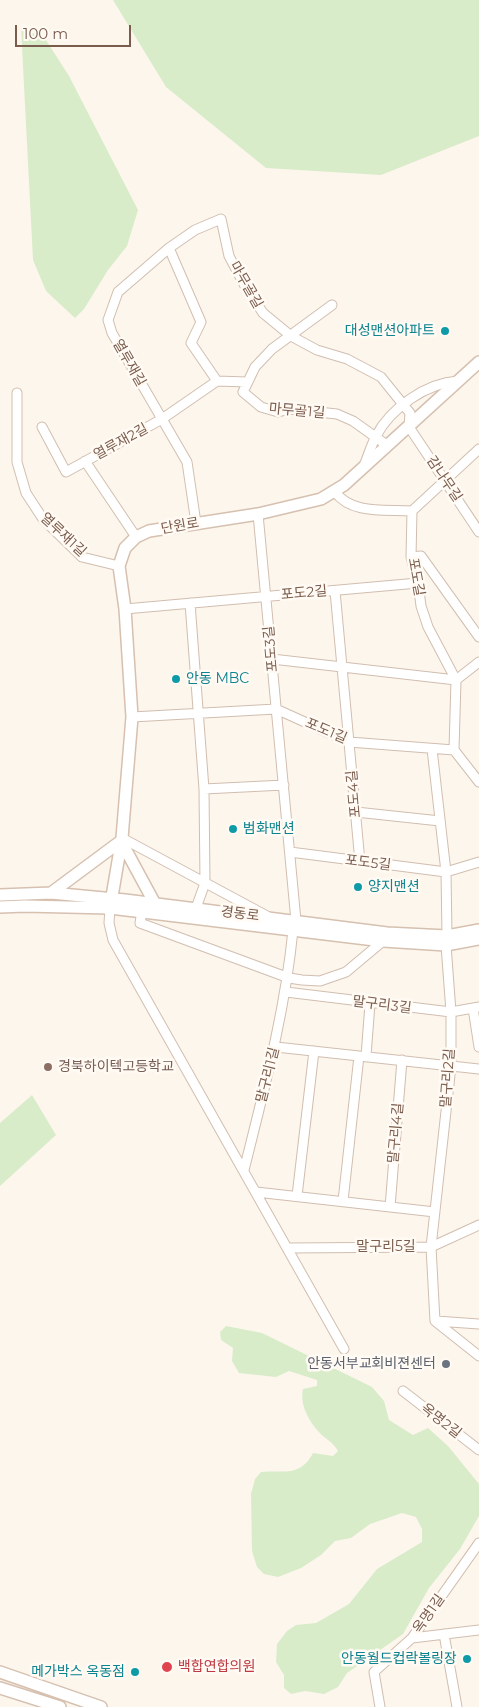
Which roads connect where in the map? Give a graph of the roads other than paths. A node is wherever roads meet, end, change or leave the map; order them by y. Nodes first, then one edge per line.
1 (195, 230) joint
2 (169, 248) junction
3 (332, 304) dead end
4 (291, 336) junction
5 (479, 362) edge
6 (217, 381) junction
7 (458, 381) junction
8 (247, 382) junction
9 (17, 393) dead end
10 (404, 405) junction
11 (162, 419) junction
12 (42, 427) dead end
13 (409, 427) junction
14 (376, 436) junction
15 (388, 446) junction
16 (479, 448) edge
17 (85, 462) junction
18 (363, 468) junction
19 (444, 480) junction
20 (335, 492) junction
21 (412, 511) junction
22 (258, 514) junction
23 (196, 522) junction
24 (479, 532) edge
25 (136, 537) junction
26 (411, 557) junction
27 (119, 566) junction
28 (418, 583) junction
29 (335, 590) junction
30 (266, 596) junction
31 (190, 603) junction
32 (125, 609) junction
33 (479, 637) edge
34 (272, 659) junction
35 (479, 662) edge
36 (342, 667) junction
37 (456, 680) junction
38 (276, 709) junction
39 (199, 713) junction
40 (132, 717) junction
41 (349, 742) junction
42 (432, 749) junction
43 (454, 750) junction
44 (479, 782) edge
45 (284, 785) junction
46 (204, 789) junction
47 (356, 812) junction
48 (440, 821) junction
49 (122, 840) junction
50 (290, 852) junction
51 (360, 862) junction
52 (479, 862) edge
53 (446, 872) junction
54 (205, 883) junction
55 (51, 893) junction
56 (0, 895) edge
57 (154, 902) junction
58 (110, 903) junction
59 (0, 907) edge
60 (196, 908) junction
61 (142, 911) junction
62 (269, 917) junction
63 (295, 925) junction
64 (479, 930) edge
65 (479, 939) edge
66 (446, 940) junction
67 (383, 941) junction
68 (289, 978) junction
69 (286, 992) junction
70 (370, 1004) junction
71 (476, 1007) edge
72 (451, 1012) junction
73 (276, 1047) junction
74 (479, 1047) edge
75 (314, 1051) junction
76 (362, 1056) junction
77 (402, 1060) junction
78 (451, 1066) junction
79 (479, 1069) edge
80 (244, 1170) junction
81 (256, 1192) junction
82 (297, 1196) junction
83 (343, 1201) junction
84 (390, 1206) junction
85 (436, 1212) junction
86 (479, 1225) edge
87 (431, 1247) junction
88 (288, 1248) junction
89 (435, 1321) junction
90 (479, 1324) edge
91 (344, 1349) dead end
92 (479, 1356) edge
93 (403, 1391) dead end
94 (479, 1450) edge
95 (479, 1543) edge
96 (479, 1630) edge
97 (444, 1634) junction
98 (412, 1638) junction
99 (0, 1672) edge
100 (0, 1688) edge
101 (60, 1707) edge
102 (102, 1707) edge
103 (380, 1707) edge
104 (457, 1707) edge

1 - 2 street, 열루재길
1 - 4 street, 마무골길
2 - 6 street
2 - 11 street, 열루재길
3 - 4 street
4 - 8 street
4 - 10 street, 마무골길
5 - 7 street, 단원로
6 - 8 street
6 - 11 street, 열루재2길
7 - 10 street
7 - 13 street, 단원로
8 - 14 street, 마무골1길
9 - 27 street, 열루재1길
10 - 13 street, 마무골길
10 - 14 street
11 - 17 street, 열루재2길
11 - 23 street, 열루재길
12 - 17 street, 열루재2길
13 - 15 street, 단원로
13 - 19 street, 감나무길
14 - 15 street, 마무골1길
14 - 18 street
15 - 18 street, 단원로
16 - 19 street
17 - 25 street
18 - 20 street, 단원로
19 - 21 street
19 - 24 street, 감나무길
20 - 21 street
20 - 22 street, 단원로
21 - 26 street, 포도길
22 - 23 street, 단원로
22 - 30 street, 포도3길
23 - 25 street, 단원로
25 - 27 street
26 - 28 street, 포도길
26 - 33 street
27 - 32 street
28 - 29 street, 포도2길
28 - 37 street, 포도길
29 - 30 street, 포도2길
29 - 36 street, 포도4길
30 - 31 street, 포도2길
30 - 34 street, 포도3길
31 - 32 street, 포도2길
31 - 39 street
32 - 40 street
34 - 36 street
34 - 38 street, 포도3길
35 - 37 street
36 - 37 street
36 - 41 street, 포도4길
37 - 43 street, 포도길
38 - 39 street, 포도1길
38 - 41 street, 포도1길
38 - 45 street, 포도3길
39 - 40 street, 포도1길
39 - 46 street
40 - 49 street
41 - 42 street, 포도1길
41 - 47 street, 포도4길
42 - 43 street, 포도1길
42 - 48 street
43 - 44 street
45 - 46 street
45 - 50 street, 포도3길
46 - 54 street
47 - 48 street
47 - 51 street, 포도4길
48 - 53 street
49 - 54 street
49 - 55 street
49 - 57 street
49 - 58 street
50 - 51 street, 포도5길
50 - 63 street, 포도3길
51 - 53 street, 포도5길
52 - 53 street, 포도5길
53 - 66 street, 말구리2길
54 - 60 street
54 - 62 street
55 - 56 street, 경동로
55 - 58 street, 경동로
57 - 58 street, 경동로
57 - 60 street, 경동로
58 - 59 street, 경동로
58 - 61 street, 경동로
58 - 80 street
60 - 62 street, 경동로
61 - 63 street, 경동로
61 - 68 street
62 - 63 street, 경동로
63 - 66 street, 경동로
63 - 67 street, 경동로
63 - 68 street, 말구리1길
64 - 66 street, 경동로
65 - 66 street, 경동로
66 - 67 street, 경동로
66 - 72 street, 말구리2길
67 - 68 street
68 - 69 street, 말구리1길
69 - 70 street, 말구리3길
69 - 73 street, 말구리1길
70 - 72 street, 말구리3길
70 - 76 street
71 - 72 street, 말구리3길
71 - 74 street
72 - 78 street, 말구리2길
73 - 75 street
73 - 80 street, 말구리1길
75 - 76 street
75 - 82 street
76 - 77 street
76 - 83 street
77 - 78 street
77 - 84 street, 말구리4길
78 - 79 street
78 - 85 street, 말구리2길
80 - 81 street
81 - 82 street
81 - 88 street
82 - 83 street
83 - 84 street
84 - 85 street
85 - 87 street, 말구리2길
86 - 87 street, 말구리5길
87 - 88 street, 말구리5길
87 - 89 street, 말구리2길
88 - 91 street
89 - 90 street
89 - 92 street
93 - 94 street, 옥명2길
95 - 98 street, 옥명1길
96 - 97 street
97 - 98 street
97 - 104 street
98 - 103 street, 옥명1길
99 - 102 street
100 - 101 street

